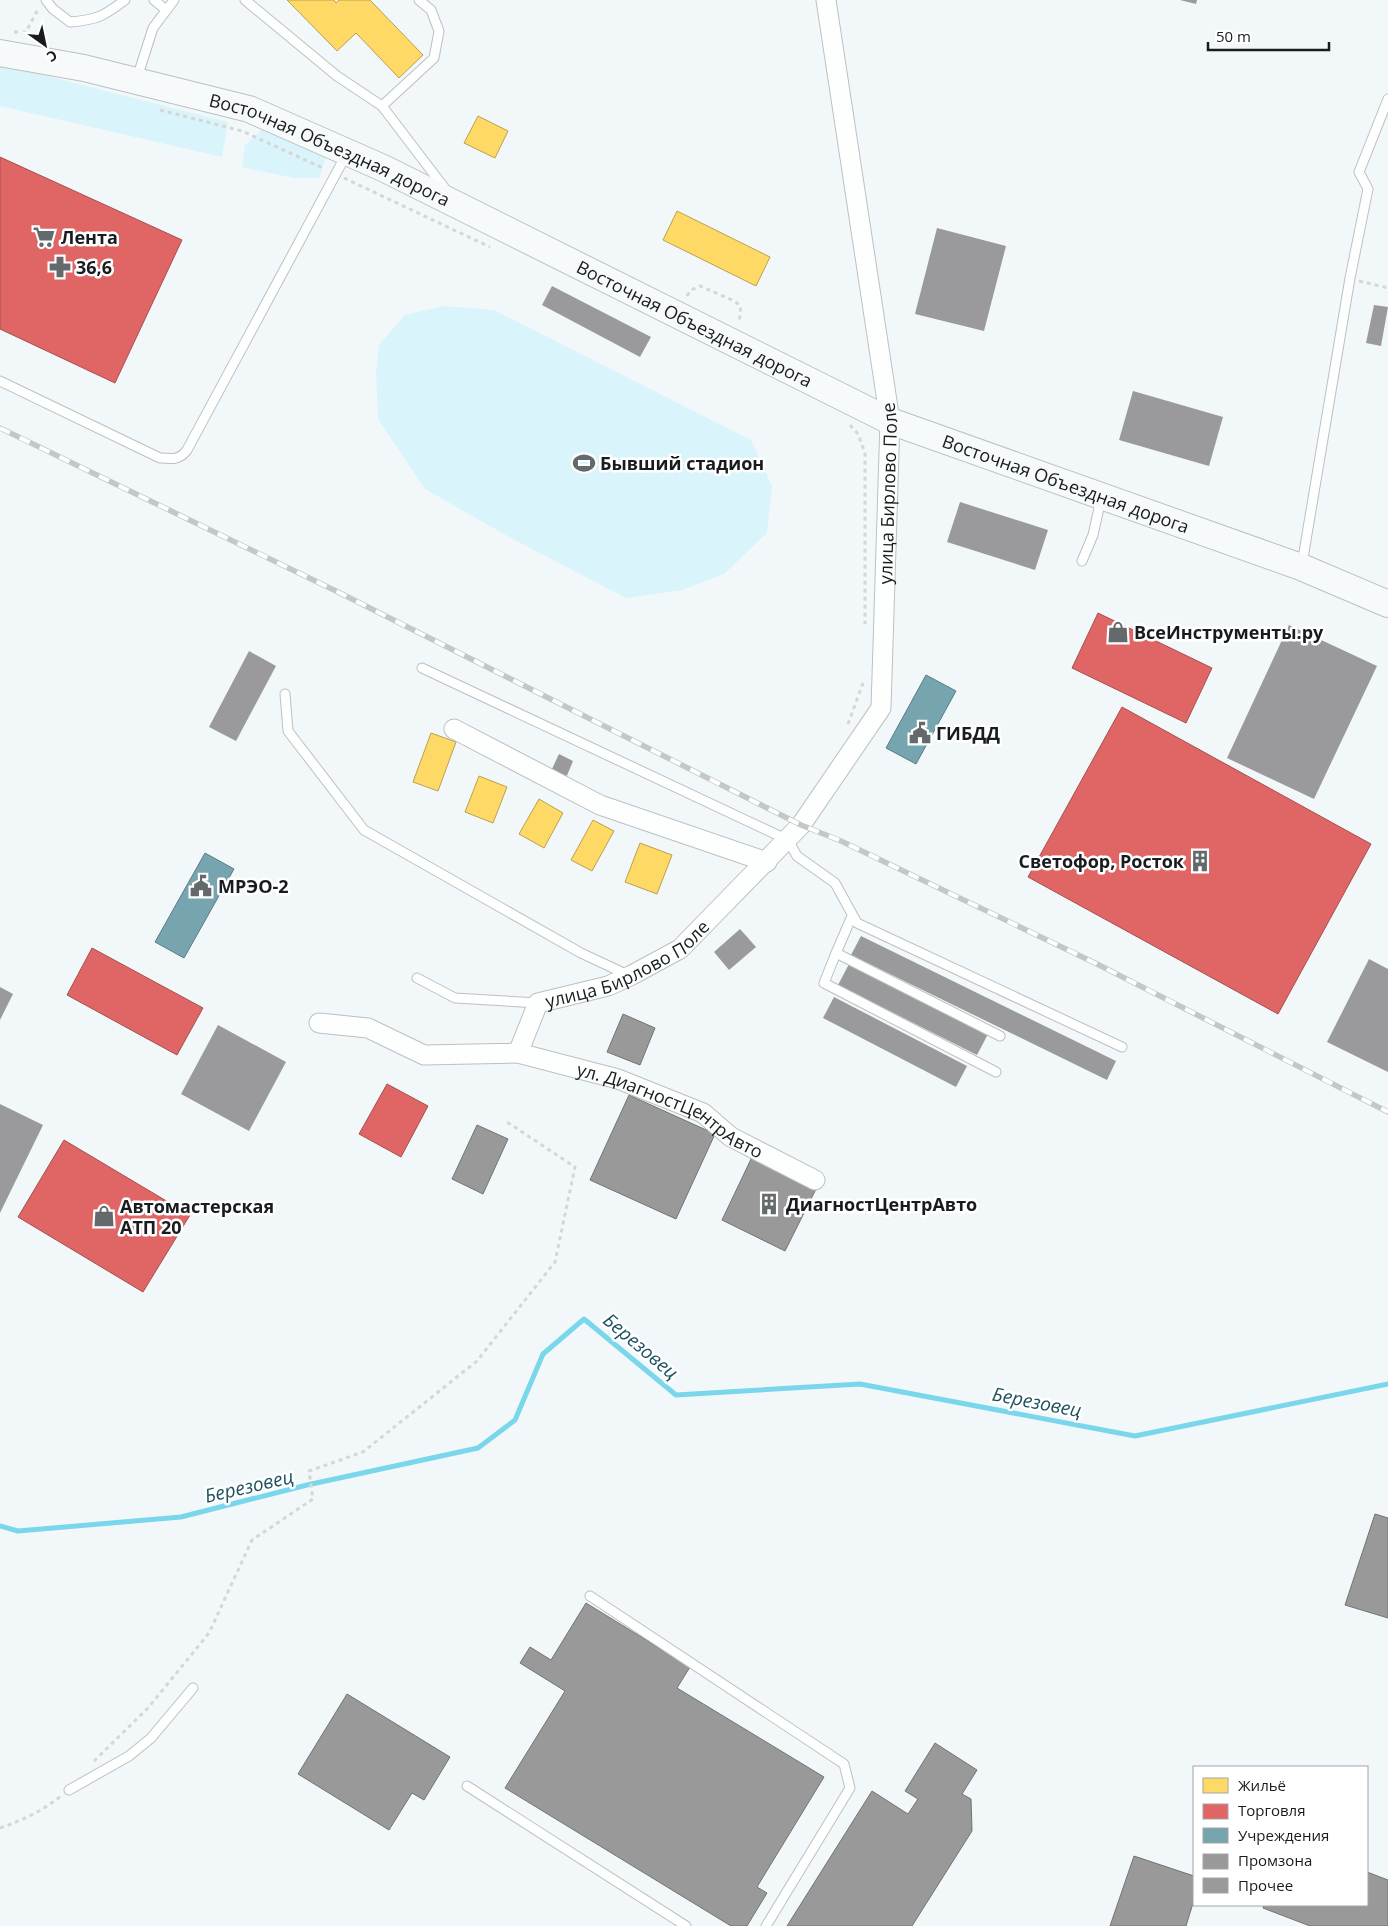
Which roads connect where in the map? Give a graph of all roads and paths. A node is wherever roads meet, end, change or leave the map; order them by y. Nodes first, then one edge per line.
1 (44, 0) edge
2 (125, 0) edge
3 (154, 0) edge
4 (174, 0) edge
5 (245, 0) edge
6 (419, 0) edge
7 (826, 0) edge
8 (165, 9) junction
9 (7, 43) edge
10 (136, 81) junction
11 (1388, 98) edge
12 (382, 106) junction
13 (158, 110) dead end
14 (342, 163) junction
15 (456, 204) junction
16 (498, 251) dead end
17 (1350, 278) junction
18 (1388, 288) edge
19 (678, 315) junction
20 (732, 342) junction
21 (0, 381) edge
22 (890, 420) junction
23 (847, 423) dead end
24 (1102, 496) junction
25 (1082, 561) dead end
26 (1302, 567) junction
27 (1388, 604) edge
28 (865, 630) dead end
29 (422, 668) dead end
30 (864, 680) dead end
31 (285, 694) dead end
32 (454, 729) dead end
33 (845, 732) dead end
34 (788, 840) junction
35 (767, 862) junction
36 (852, 916) junction
37 (836, 953) junction
38 (630, 976) junction
39 (416, 978) dead end
40 (538, 1003) junction
41 (319, 1023) dead end
42 (1000, 1036) dead end
43 (1122, 1047) dead end
44 (518, 1053) junction
45 (996, 1072) dead end
46 (504, 1120) dead end
47 (815, 1180) dead end
48 (590, 1596) dead end
49 (193, 1688) dead end
50 (93, 1762) dead end
51 (467, 1786) dead end
52 (69, 1790) joint
53 (0, 1828) edge
54 (686, 1926) edge
55 (766, 1926) edge

1 - 2 lane
1 - 9 path
3 - 8 lane
4 - 8 lane
5 - 12 lane
6 - 12 lane
7 - 22 street, улица Бирлово Поле
8 - 10 lane
9 - 10 main road, Восточная Объездная дорога
10 - 14 main road, Восточная Объездная дорога
11 - 17 lane
12 - 15 lane
13 - 14 path
14 - 15 main road, Восточная Объездная дорога
14 - 16 path
14 - 21 lane
15 - 19 main road, Восточная Объездная дорога
17 - 18 path
17 - 26 lane
19 - 20 main road, Восточная Объездная дорога
19 - 20 path
20 - 22 main road, Восточная Объездная дорога
22 - 24 main road, Восточная Объездная дорога
22 - 34 street, улица Бирлово Поле
23 - 28 path
24 - 25 lane
24 - 26 main road, Восточная Объездная дорога
26 - 27 main road, Восточная Объездная дорога
29 - 34 lane
30 - 33 path
31 - 38 lane
32 - 35 street
34 - 35 street, улица Бирлово Поле
34 - 36 lane
35 - 38 street, улица Бирлово Поле
36 - 37 lane
36 - 43 lane
37 - 42 lane
37 - 45 lane
38 - 40 street, улица Бирлово Поле
39 - 40 lane
40 - 44 street, улица Бирлово Поле
41 - 44 street
44 - 47 street, ул. ДиагностЦентрАвто
46 - 50 path
48 - 55 lane
49 - 52 lane
51 - 54 lane
52 - 53 path

